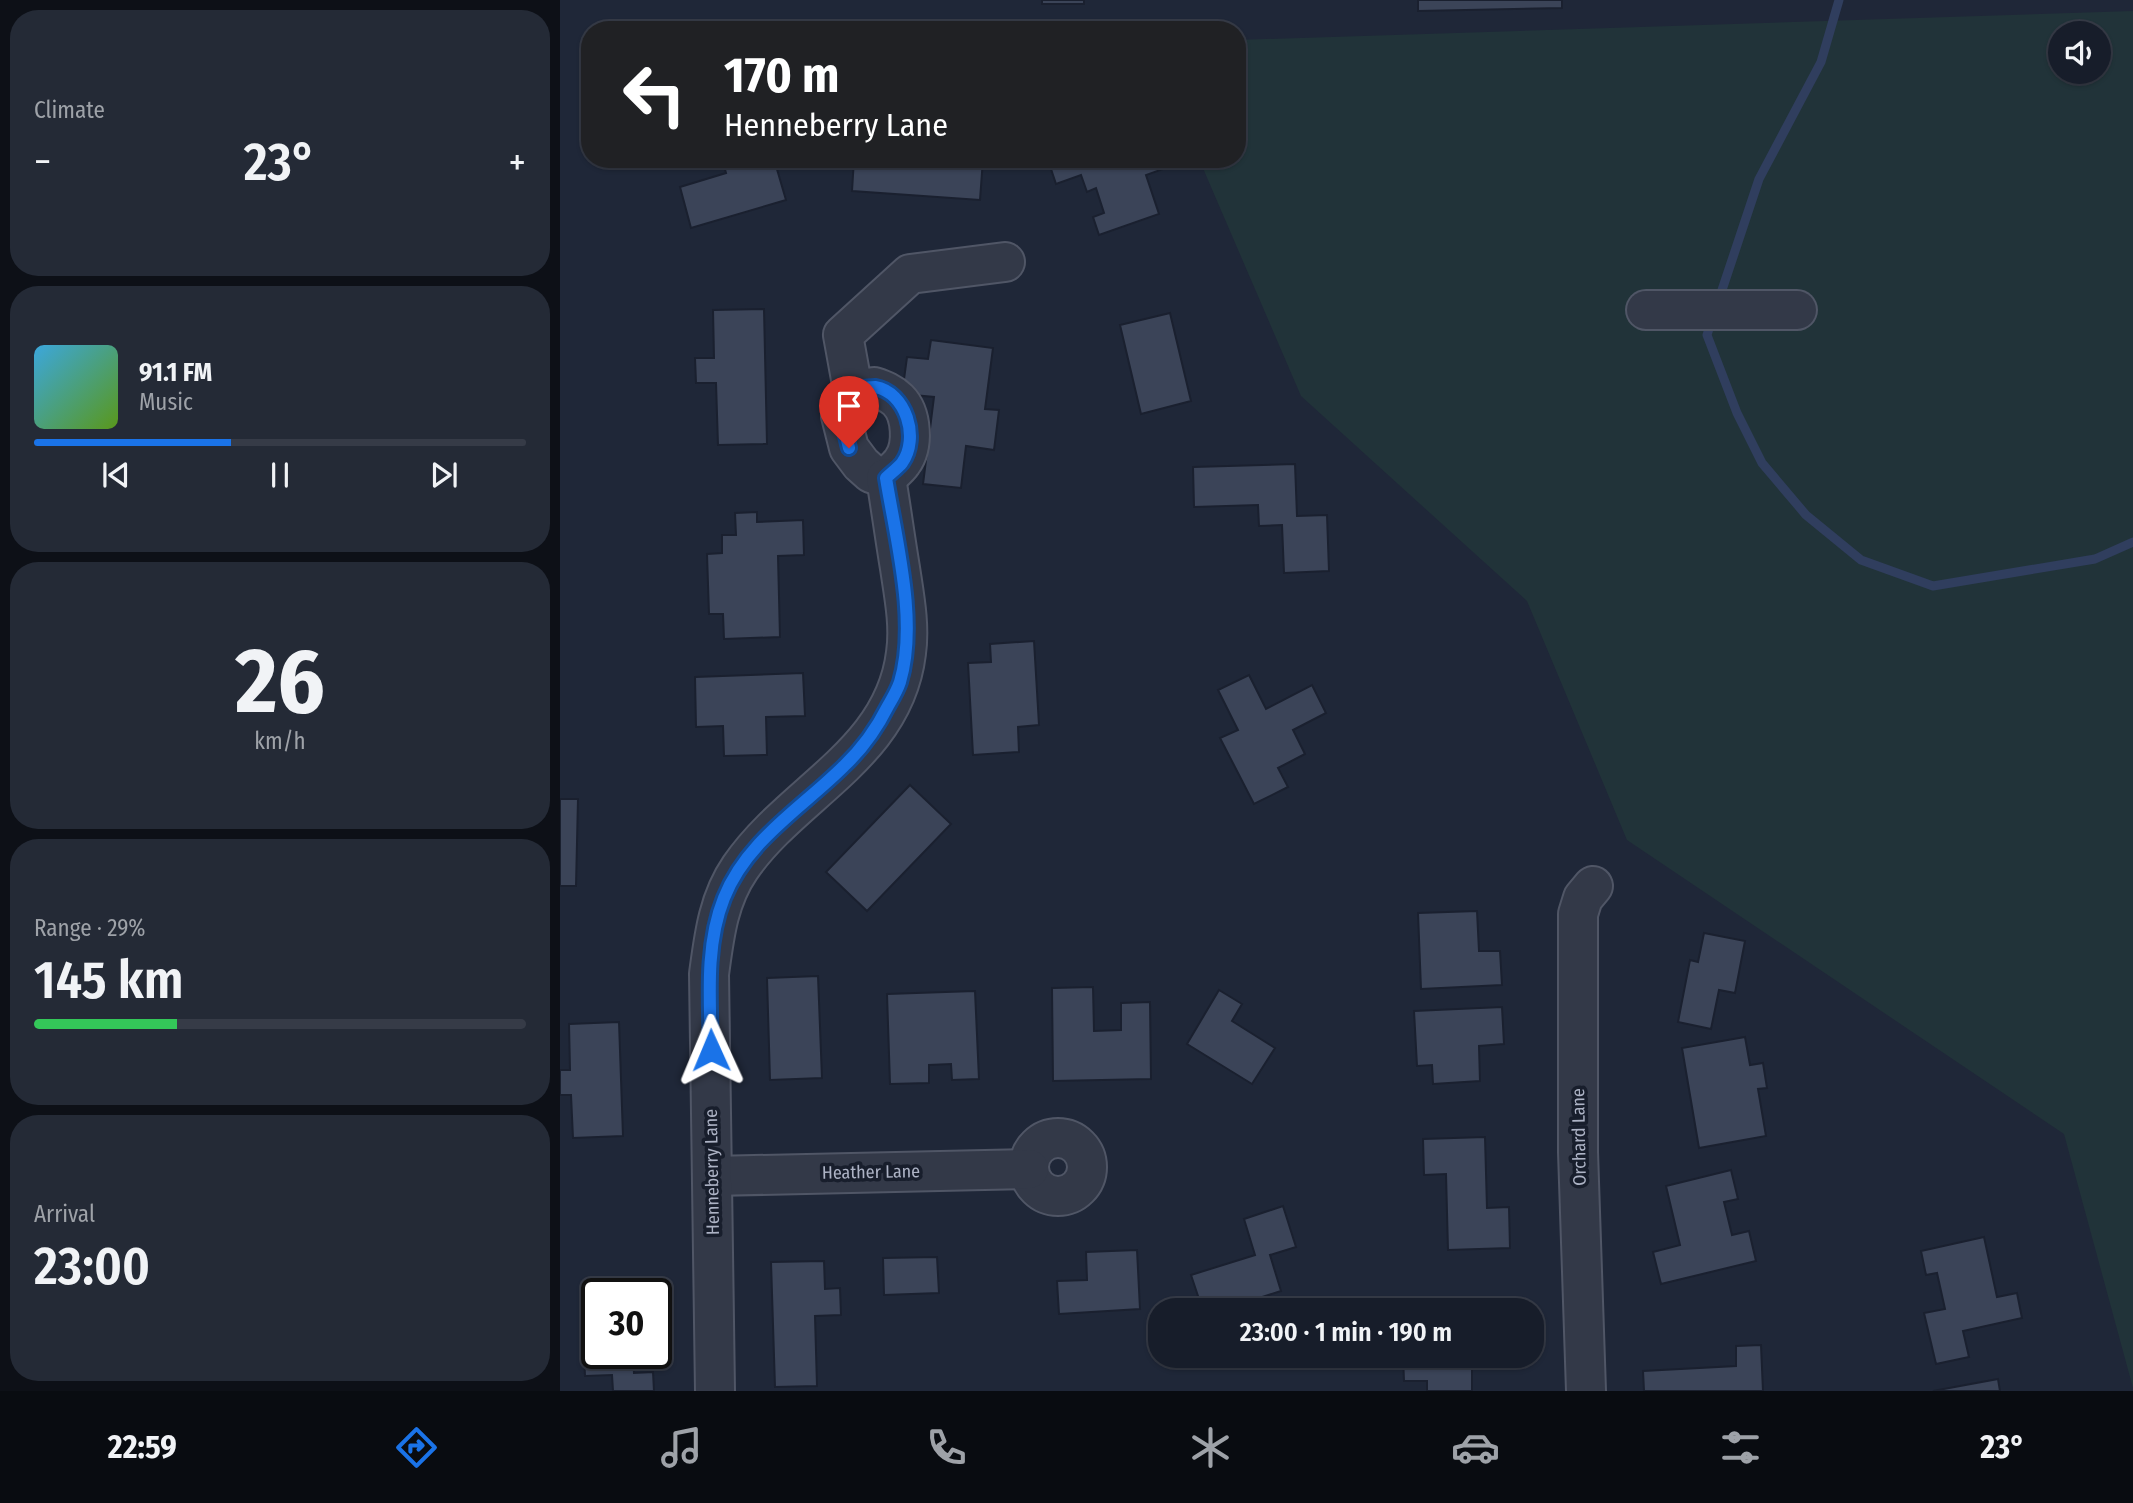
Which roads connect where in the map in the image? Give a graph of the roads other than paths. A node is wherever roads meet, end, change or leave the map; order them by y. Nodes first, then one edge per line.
1 (1005, 262) dead end
2 (1660, 310) dead end
3 (1797, 310) dead end
4 (853, 390) junction
5 (886, 478) junction
6 (1593, 886) dead end
7 (1029, 1169) dead end
8 (713, 1176) junction
9 (715, 1391) edge
10 (1586, 1391) edge

1 - 4 street
2 - 3 street
4 - 5 street
4 - 5 street
5 - 8 street, Henneberry Lane
6 - 10 street, Orchard Lane
7 - 8 street, Heather Lane
8 - 9 street, Henneberry Lane

